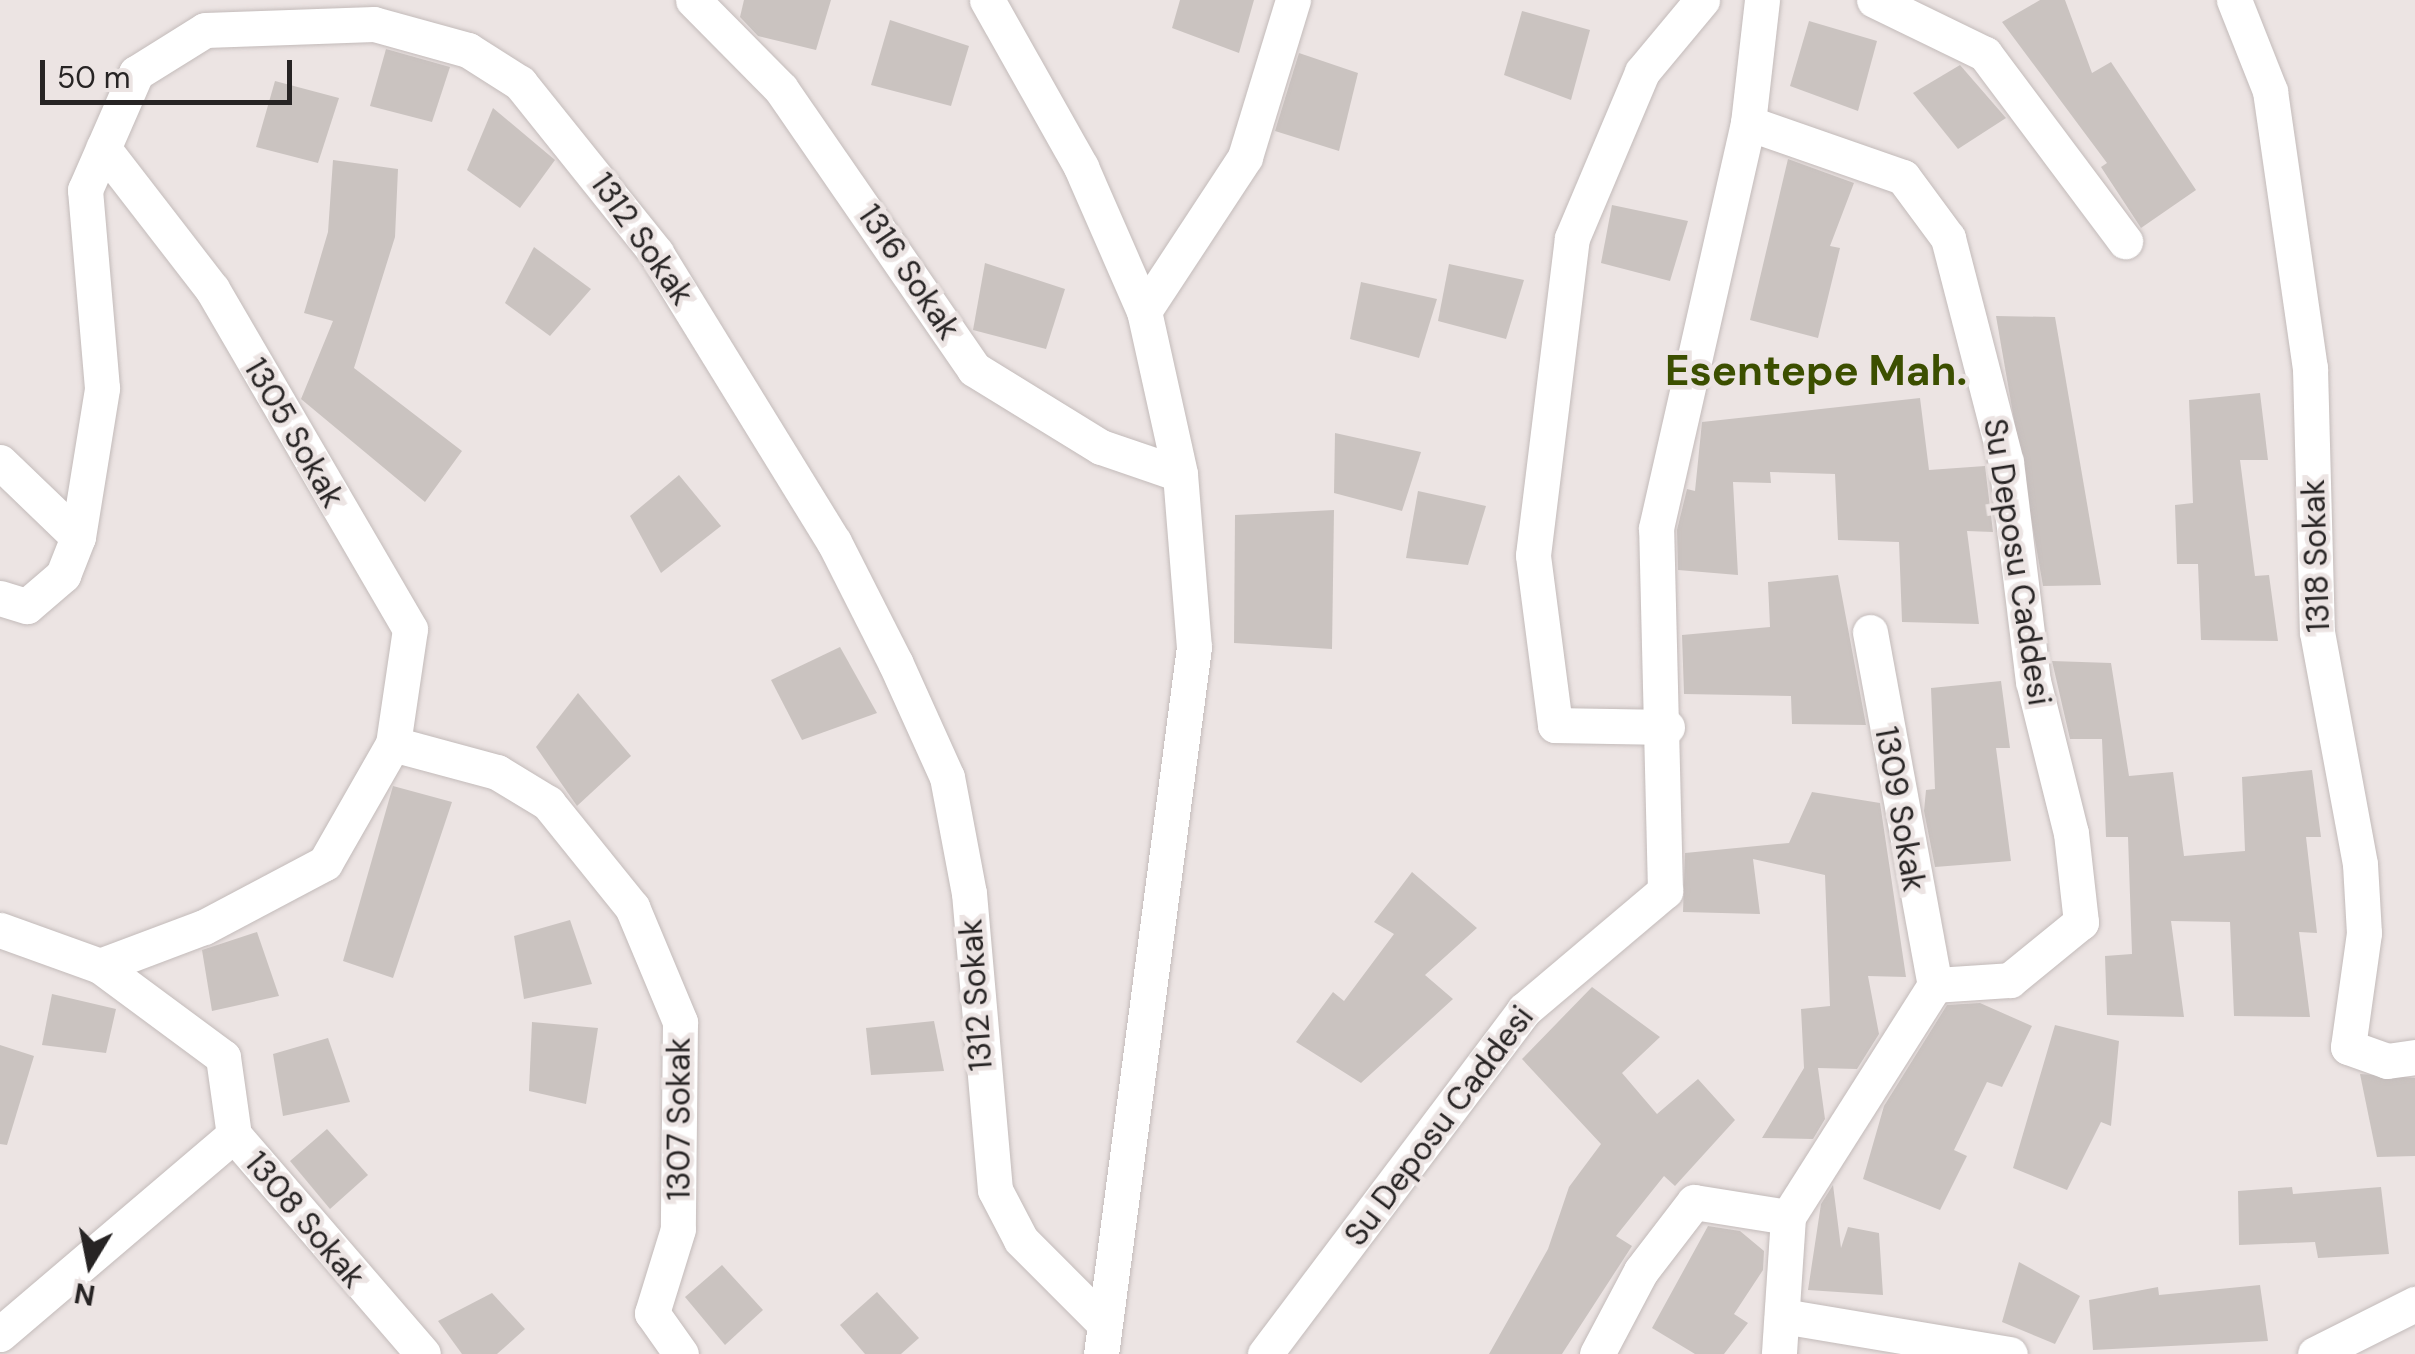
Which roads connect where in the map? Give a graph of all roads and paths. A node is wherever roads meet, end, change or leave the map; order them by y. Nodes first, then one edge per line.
1 (692, 0) edge
2 (987, 0) edge
3 (1293, 0) edge
4 (1702, 0) edge
5 (1762, 0) edge
6 (1874, 0) edge
7 (2234, 0) edge
8 (1748, 123) junction
9 (102, 148) junction
10 (2125, 242) dead end
11 (1144, 311) junction
12 (0, 462) edge
13 (1180, 474) junction
14 (78, 537) junction
15 (0, 598) edge
16 (1870, 632) dead end
17 (1667, 728) junction
18 (393, 744) junction
19 (0, 930) edge
20 (100, 966) junction
21 (1935, 984) junction
22 (2415, 1057) edge
23 (234, 1134) junction
24 (1788, 1217) junction
25 (2415, 1304) edge
26 (1782, 1316) junction
27 (1100, 1318) junction
28 (0, 1334) edge
29 (423, 1354) edge
30 (680, 1354) edge
31 (1101, 1354) edge
32 (1265, 1354) edge
33 (1597, 1354) edge
34 (1779, 1354) edge
35 (2010, 1354) edge
36 (2314, 1354) edge

1 - 13 street, 1316 Sokak
2 - 11 street
3 - 11 street
4 - 17 street
5 - 8 street
6 - 10 street
7 - 22 street, 1318 Sokak
8 - 17 street, Su Deposu Caddesi
8 - 21 street, Su Deposu Caddesi
9 - 14 street, 1312 Sokak
9 - 18 street, 1305 Sokak
9 - 27 street, 1312 Sokak
11 - 13 street
12 - 14 street
13 - 27 street
14 - 15 street, 1312 Sokak
16 - 21 street, 1309 Sokak
17 - 32 street, Su Deposu Caddesi
18 - 20 street
18 - 30 street, 1307 Sokak
19 - 20 street
20 - 23 street
21 - 24 street
23 - 28 street, 1308 Sokak
23 - 29 street, 1308 Sokak
24 - 26 street
24 - 33 street
25 - 36 street
26 - 34 street
26 - 35 street
27 - 31 street

